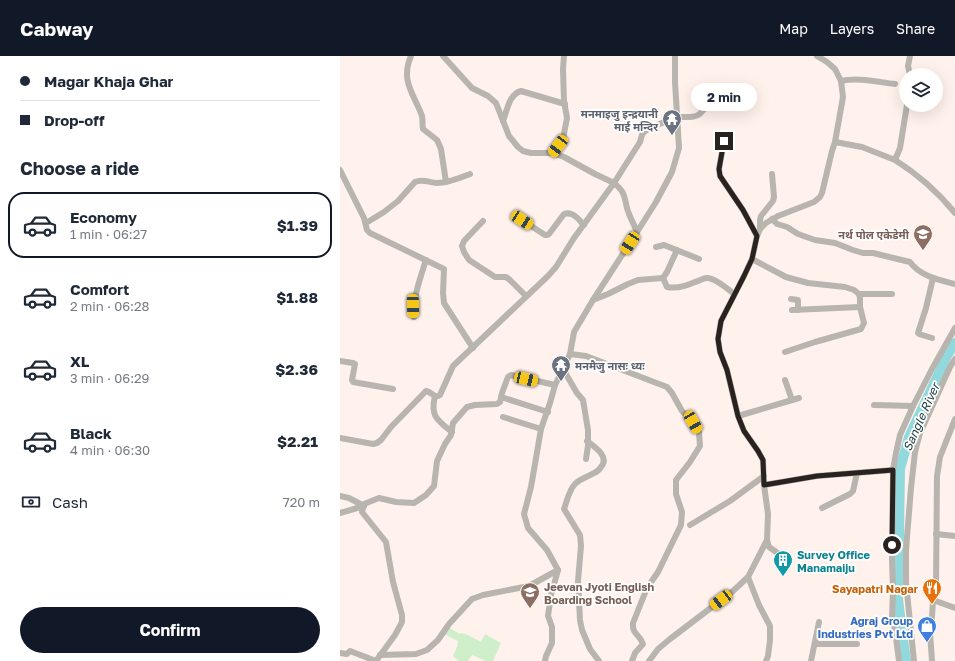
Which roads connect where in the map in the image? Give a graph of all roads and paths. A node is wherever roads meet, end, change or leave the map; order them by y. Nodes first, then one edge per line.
1 (411, 56) edge
2 (442, 56) edge
3 (564, 56) edge
4 (676, 56) edge
5 (817, 56) edge
6 (910, 56) edge
7 (908, 68) edge
8 (841, 81) junction
9 (895, 84) dead end
10 (721, 92) dead end
11 (565, 104) junction
12 (906, 112) edge
13 (678, 117) junction
14 (503, 121) junction
15 (724, 141) dead end
16 (835, 142) junction
17 (553, 153) junction
18 (895, 160) junction
19 (340, 170) edge
20 (470, 174) dead end
21 (772, 174) dead end
22 (446, 182) junction
23 (614, 184) junction
24 (955, 213) edge
25 (522, 220) dead end
26 (772, 220) junction
27 (483, 221) dead end
28 (366, 223) junction
29 (584, 225) junction
30 (760, 229) junction
31 (637, 232) junction
32 (757, 236) junction
33 (656, 247) dead end
34 (677, 250) junction
35 (699, 258) dead end
36 (752, 259) junction
37 (426, 260) junction
38 (663, 278) junction
39 (933, 278) junction
40 (955, 284) edge
41 (734, 294) junction
42 (859, 294) junction
43 (892, 294) dead end
44 (526, 296) junction
45 (791, 299) dead end
46 (593, 300) junction
47 (860, 307) junction
48 (414, 317) dead end
49 (955, 328) edge
50 (932, 338) dead end
51 (472, 348) junction
52 (785, 352) dead end
53 (570, 354) junction
54 (955, 360) edge
55 (340, 361) edge
56 (563, 369) junction
57 (785, 380) dead end
58 (555, 385) junction
59 (393, 389) dead end
60 (436, 396) junction
61 (501, 397) junction
62 (799, 398) dead end
63 (792, 400) junction
64 (874, 405) dead end
65 (913, 406) junction
66 (548, 412) junction
67 (738, 416) junction
68 (503, 417) dead end
69 (954, 422) edge
70 (541, 429) junction
71 (452, 432) junction
72 (340, 438) edge
73 (588, 441) junction
74 (586, 459) dead end
75 (893, 470) junction
76 (857, 473) junction
77 (764, 476) junction
78 (764, 485) junction
79 (340, 496) edge
80 (364, 506) junction
81 (822, 508) dead end
82 (340, 513) edge
83 (690, 526) dead end
84 (936, 534) junction
85 (955, 536) edge
86 (767, 540) junction
87 (782, 556) dead end
88 (558, 570) junction
89 (748, 577) junction
90 (933, 600) junction
91 (955, 608) edge
92 (819, 622) dead end
93 (815, 644) junction
94 (856, 644) dead end
95 (340, 653) edge
96 (380, 655) junction
97 (376, 661) edge
98 (545, 661) edge
99 (599, 661) edge
100 (632, 661) edge
101 (649, 661) edge
102 (766, 661) edge
103 (811, 661) edge
104 (899, 661) edge
105 (914, 661) edge
106 (932, 661) edge

1 - 22 street
2 - 14 street
3 - 11 street
4 - 13 street
5 - 8 street
6 - 7 street
8 - 9 street
8 - 16 street
10 - 13 street
11 - 14 street
11 - 17 street
12 - 18 street
13 - 23 street
13 - 31 street
14 - 17 street
15 - 32 street
16 - 18 street
16 - 26 street
17 - 23 street
18 - 24 street
19 - 28 street
20 - 22 street
21 - 30 street
22 - 28 street
23 - 29 street
23 - 31 street
25 - 29 street
26 - 30 street
26 - 39 street
27 - 44 street
28 - 37 street
29 - 44 street
30 - 32 street
31 - 46 street
32 - 36 street
33 - 34 street
34 - 35 street
34 - 38 street
36 - 41 street
36 - 42 street
37 - 48 street
37 - 51 street
38 - 41 street
38 - 46 street
39 - 40 street
39 - 50 street
41 - 67 street
42 - 43 street
42 - 47 street
44 - 51 street
45 - 47 street
46 - 53 street
47 - 52 street
49 - 65 street
51 - 60 street
53 - 56 street
53 - 100 street
54 - 105 street
55 - 59 street
56 - 58 street
56 - 73 street
57 - 63 street
58 - 61 street
58 - 66 street
60 - 71 street
60 - 72 street
61 - 66 street
61 - 71 street
62 - 63 street
63 - 67 street
64 - 65 street
65 - 75 street
66 - 70 street
67 - 77 street
68 - 70 street
69 - 84 street
70 - 88 street
71 - 80 street
73 - 74 street
73 - 99 street
75 - 76 street
75 - 104 street
76 - 78 street
76 - 81 street
77 - 78 street
77 - 83 street
78 - 86 street
79 - 80 street
80 - 82 street
80 - 96 street
84 - 85 street
84 - 90 street
86 - 87 street
86 - 89 street
88 - 96 street
88 - 98 street
89 - 101 street
89 - 102 street
90 - 91 street
90 - 106 street
92 - 93 street
93 - 94 street
93 - 103 street
95 - 97 street
96 - 97 street

